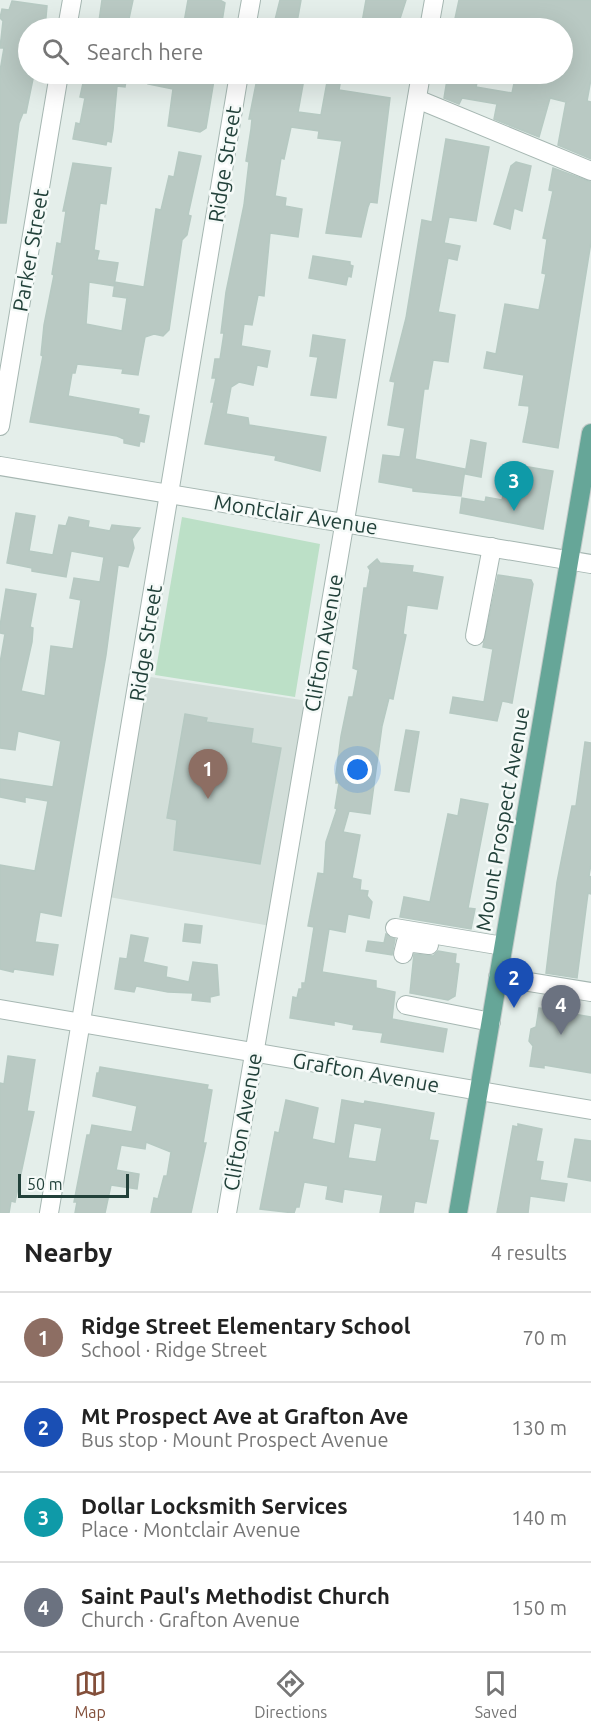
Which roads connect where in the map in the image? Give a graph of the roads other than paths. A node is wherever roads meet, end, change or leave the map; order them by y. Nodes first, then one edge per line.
1 (72, 0) edge
2 (251, 0) edge
3 (434, 0) edge
4 (69, 18) edge
5 (248, 18) edge
6 (431, 18) edge
7 (57, 84) edge
8 (237, 84) edge
9 (419, 84) edge
10 (417, 99) junction
11 (591, 171) edge
12 (0, 426) edge
13 (591, 433) edge
14 (0, 466) edge
15 (169, 494) junction
16 (344, 522) junction
17 (492, 547) junction
18 (569, 560) junction
19 (591, 564) edge
20 (475, 636) dead end
21 (395, 928) dead end
22 (502, 952) junction
23 (403, 954) dead end
24 (498, 977) junction
25 (591, 992) edge
26 (406, 1005) dead end
27 (0, 1009) edge
28 (82, 1022) junction
29 (490, 1022) junction
30 (255, 1052) junction
31 (479, 1091) junction
32 (591, 1110) edge
33 (49, 1213) edge
34 (227, 1213) edge
35 (458, 1213) edge

1 - 4 street
2 - 5 street
3 - 6 street
7 - 12 street, Parker Street
8 - 15 street, Ridge Street
9 - 10 street, Clifton Avenue
10 - 11 street
10 - 16 street, Clifton Avenue
13 - 18 main road, Mount Prospect Avenue
14 - 15 street, Montclair Avenue
15 - 16 street, Montclair Avenue
15 - 28 street, Ridge Street
16 - 17 street, Montclair Avenue
16 - 30 street, Clifton Avenue
17 - 18 street, Montclair Avenue
17 - 20 street
18 - 19 street, Montclair Avenue
18 - 22 main road, Mount Prospect Avenue
21 - 22 street
22 - 23 street
22 - 24 main road, Mount Prospect Avenue
24 - 25 street
24 - 29 main road, Mount Prospect Avenue
26 - 29 street
27 - 28 street, Grafton Avenue
28 - 30 street, Grafton Avenue
28 - 33 street, Ridge Street
29 - 31 main road, Mount Prospect Avenue
30 - 31 street, Grafton Avenue
30 - 34 street, Clifton Avenue
31 - 32 street, Grafton Avenue
31 - 35 main road, Mount Prospect Avenue

